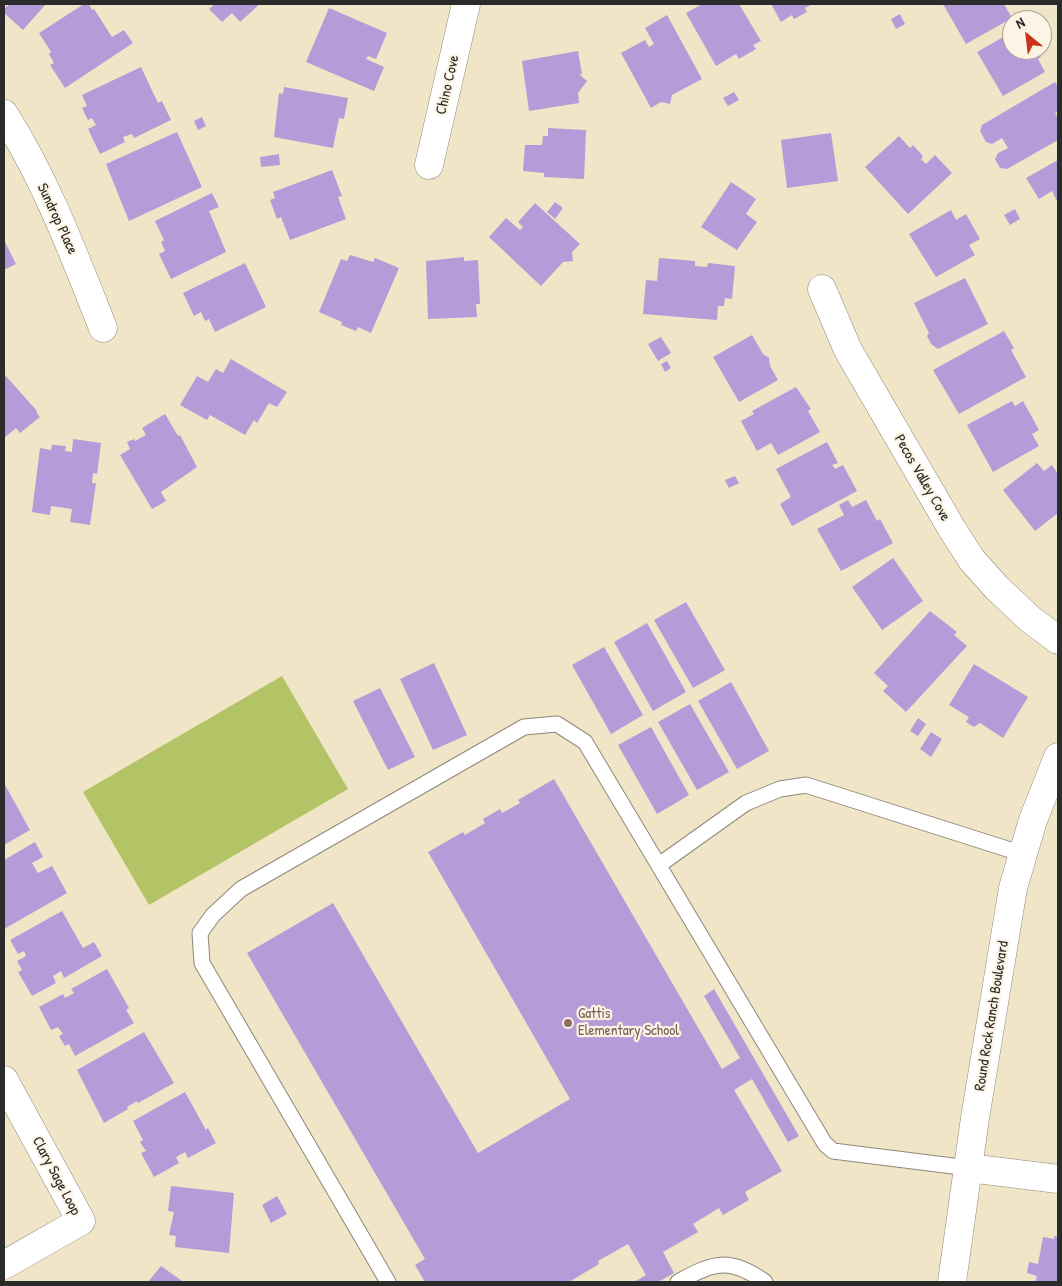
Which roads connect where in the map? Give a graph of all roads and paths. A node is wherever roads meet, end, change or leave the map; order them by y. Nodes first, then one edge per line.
1 (466, 4) edge
2 (4, 114) edge
3 (429, 165) dead end
4 (822, 289) dead end
5 (103, 328) dead end
6 (1058, 640) edge
7 (1058, 757) edge
8 (1023, 854) junction
9 (659, 865) junction
10 (4, 1080) edge
11 (969, 1168) junction
12 (1058, 1179) edge
13 (4, 1265) edge
14 (388, 1282) edge
15 (678, 1282) edge
16 (765, 1282) edge
17 (952, 1282) edge

1 - 3 street, Chino Cove
2 - 5 street, Sundrop Place
4 - 6 street, Pecos Valley Cove
7 - 8 street, Round Rock Ranch Boulevard
8 - 9 lane
8 - 11 street, Round Rock Ranch Boulevard
9 - 11 lane
9 - 14 lane
10 - 13 street, Clary Sage Loop
11 - 12 street
11 - 17 street, Round Rock Ranch Boulevard
15 - 16 lane

